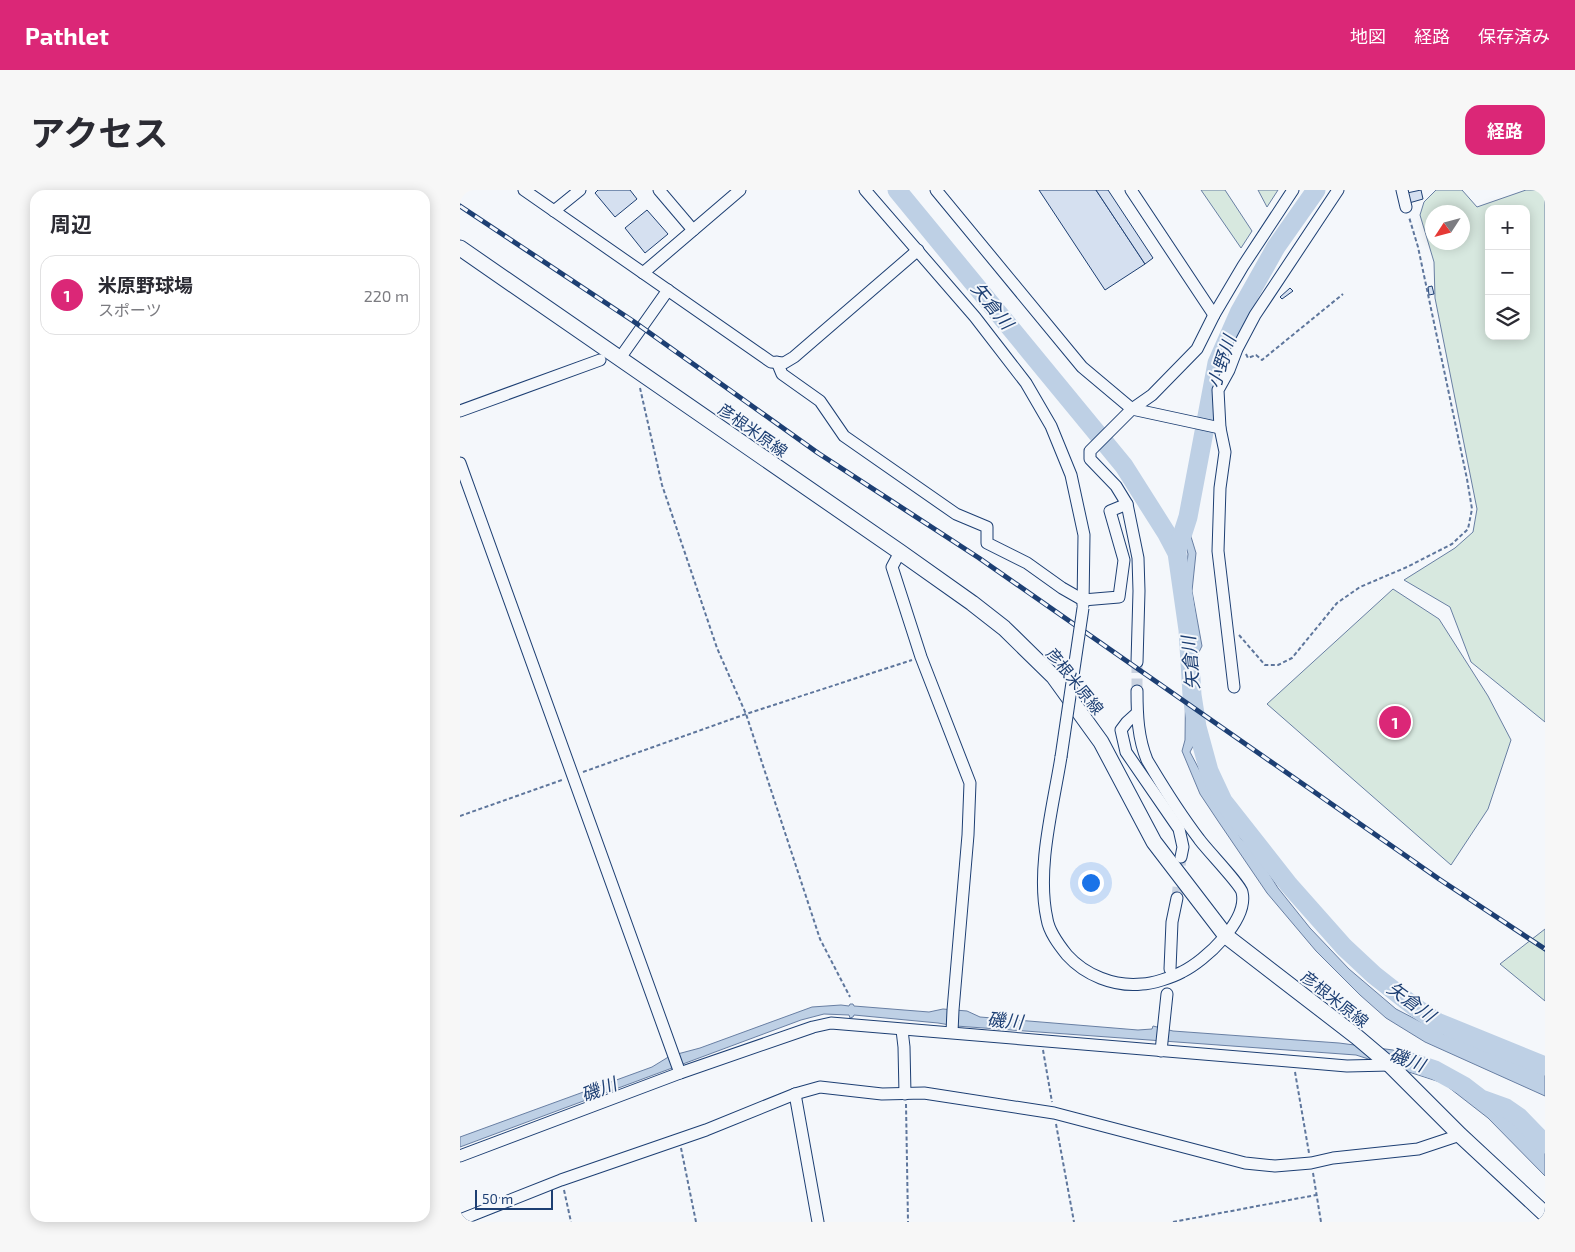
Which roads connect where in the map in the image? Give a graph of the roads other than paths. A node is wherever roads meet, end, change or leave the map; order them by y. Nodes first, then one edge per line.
1 (524, 190) edge
2 (580, 190) edge
3 (659, 190) edge
4 (740, 190) edge
5 (865, 190) edge
6 (936, 190) edge
7 (1131, 190) edge
8 (1293, 190) edge
9 (1338, 190) edge
10 (1402, 190) edge
11 (1406, 207) road end
12 (554, 211) junction
13 (693, 230) junction
14 (460, 248) edge
15 (918, 250) junction
16 (643, 273) junction
17 (668, 290) junction
18 (1214, 315) junction
19 (620, 358) junction
20 (600, 360) dead end
21 (777, 362) junction
22 (1132, 409) junction
23 (460, 411) edge
24 (1220, 428) junction
25 (460, 462) edge
26 (1127, 504) junction
27 (900, 552) junction
28 (1083, 604) junction
29 (1137, 662) tunnel mouth
30 (1234, 687) dead end
31 (1137, 692) tunnel mouth
32 (1137, 713) junction
33 (1181, 857) tunnel mouth
34 (1177, 898) tunnel mouth
35 (1226, 936) junction
36 (1170, 968) dead end
37 (1167, 994) dead end
38 (902, 1030) junction
39 (952, 1030) junction
40 (1161, 1047) junction
41 (1390, 1066) junction
42 (680, 1071) junction
43 (795, 1094) junction
44 (905, 1094) junction
45 (1460, 1135) junction
46 (460, 1156) edge
47 (1545, 1214) edge
48 (460, 1220) edge
49 (818, 1222) edge

1 - 12 street
2 - 12 street
3 - 13 street
4 - 13 street
5 - 15 street
6 - 22 street
7 - 18 street
8 - 18 street
9 - 24 street
10 - 11 street
12 - 16 street
13 - 16 street
14 - 19 main road, 彦根米原線
15 - 21 street
15 - 28 street
16 - 17 street
17 - 19 street
17 - 21 street
18 - 22 street
19 - 27 main road, 彦根米原線
20 - 23 street
21 - 28 street
22 - 24 street
22 - 26 street
24 - 30 street
25 - 42 street
26 - 28 street
26 - 29 street
27 - 35 main road, 彦根米原線
27 - 39 street
28 - 35 street, bridge
31 - 32 street
32 - 33 street
32 - 35 street
34 - 36 street
35 - 41 main road, 彦根米原線
37 - 40 street
38 - 39 street
38 - 42 street
38 - 44 street
39 - 40 street
40 - 41 street
41 - 45 main road, 彦根米原線
42 - 46 street
43 - 44 street
43 - 48 street
43 - 49 street
44 - 45 street
45 - 47 main road, 彦根米原線

